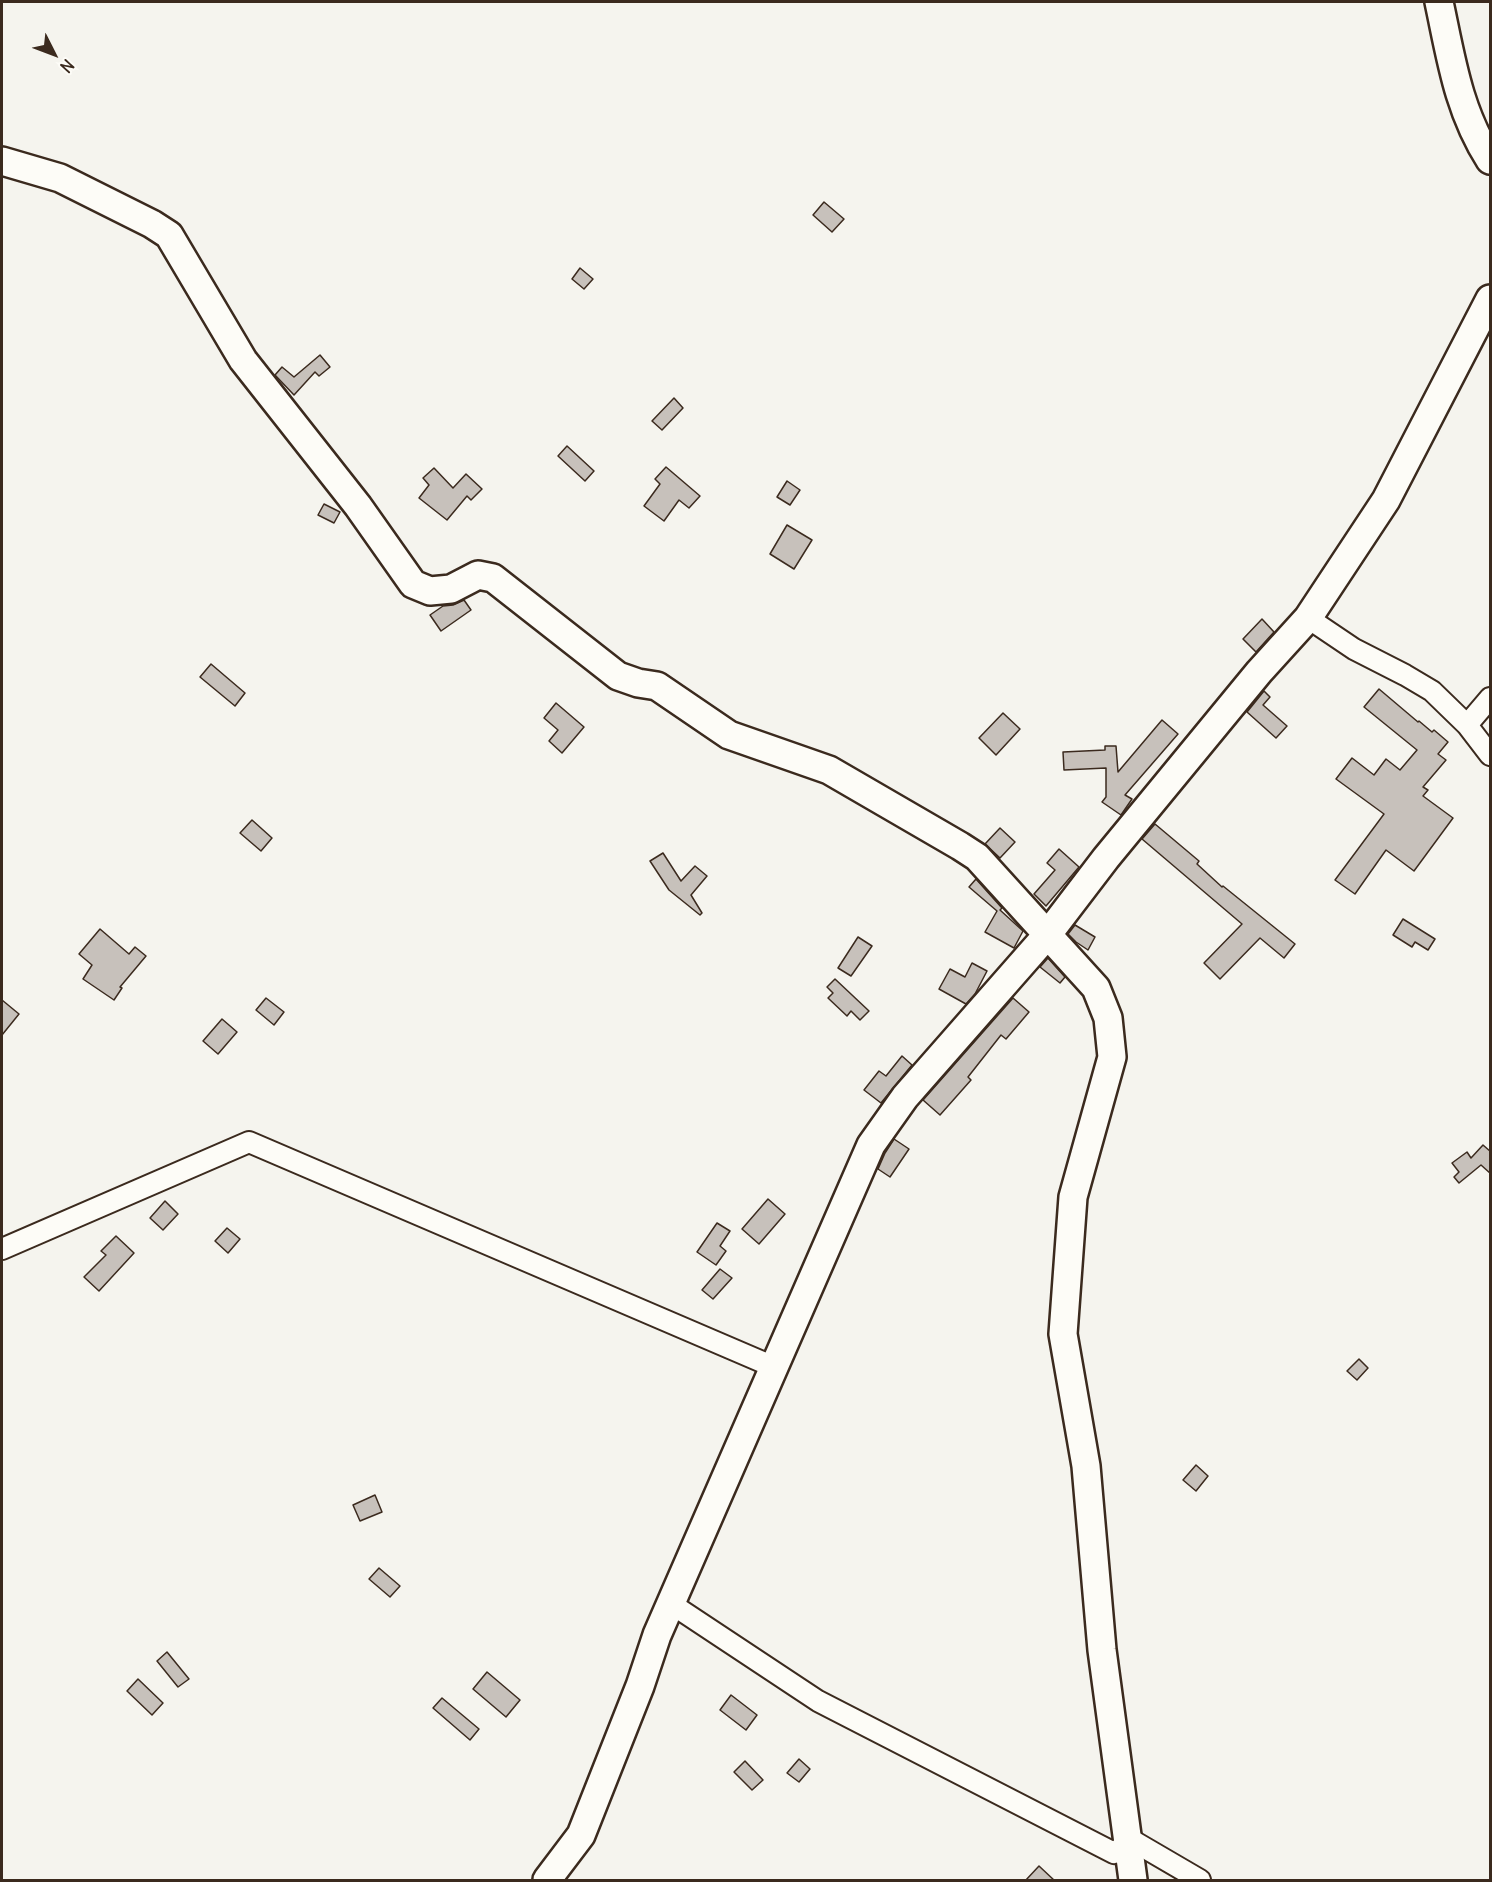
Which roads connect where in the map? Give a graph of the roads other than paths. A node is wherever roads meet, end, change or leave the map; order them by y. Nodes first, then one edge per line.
1 (1439, 2) edge
2 (1491, 160) edge
3 (2, 161) edge
4 (1491, 299) edge
5 (1308, 618) junction
6 (1491, 698) edge
7 (1467, 725) junction
8 (1491, 755) edge
9 (1048, 934) junction
10 (2, 1249) edge
11 (774, 1367) junction
12 (670, 1604) junction
13 (1128, 1838) junction
14 (547, 1881) edge
15 (1133, 1881) edge
16 (1200, 1881) edge

1 - 2 street
3 - 9 street
4 - 5 street
5 - 7 street
5 - 9 street
6 - 7 street
7 - 8 street
9 - 11 street
9 - 13 street
10 - 11 street
11 - 12 street
12 - 13 street
12 - 14 street
13 - 15 street
13 - 16 street

